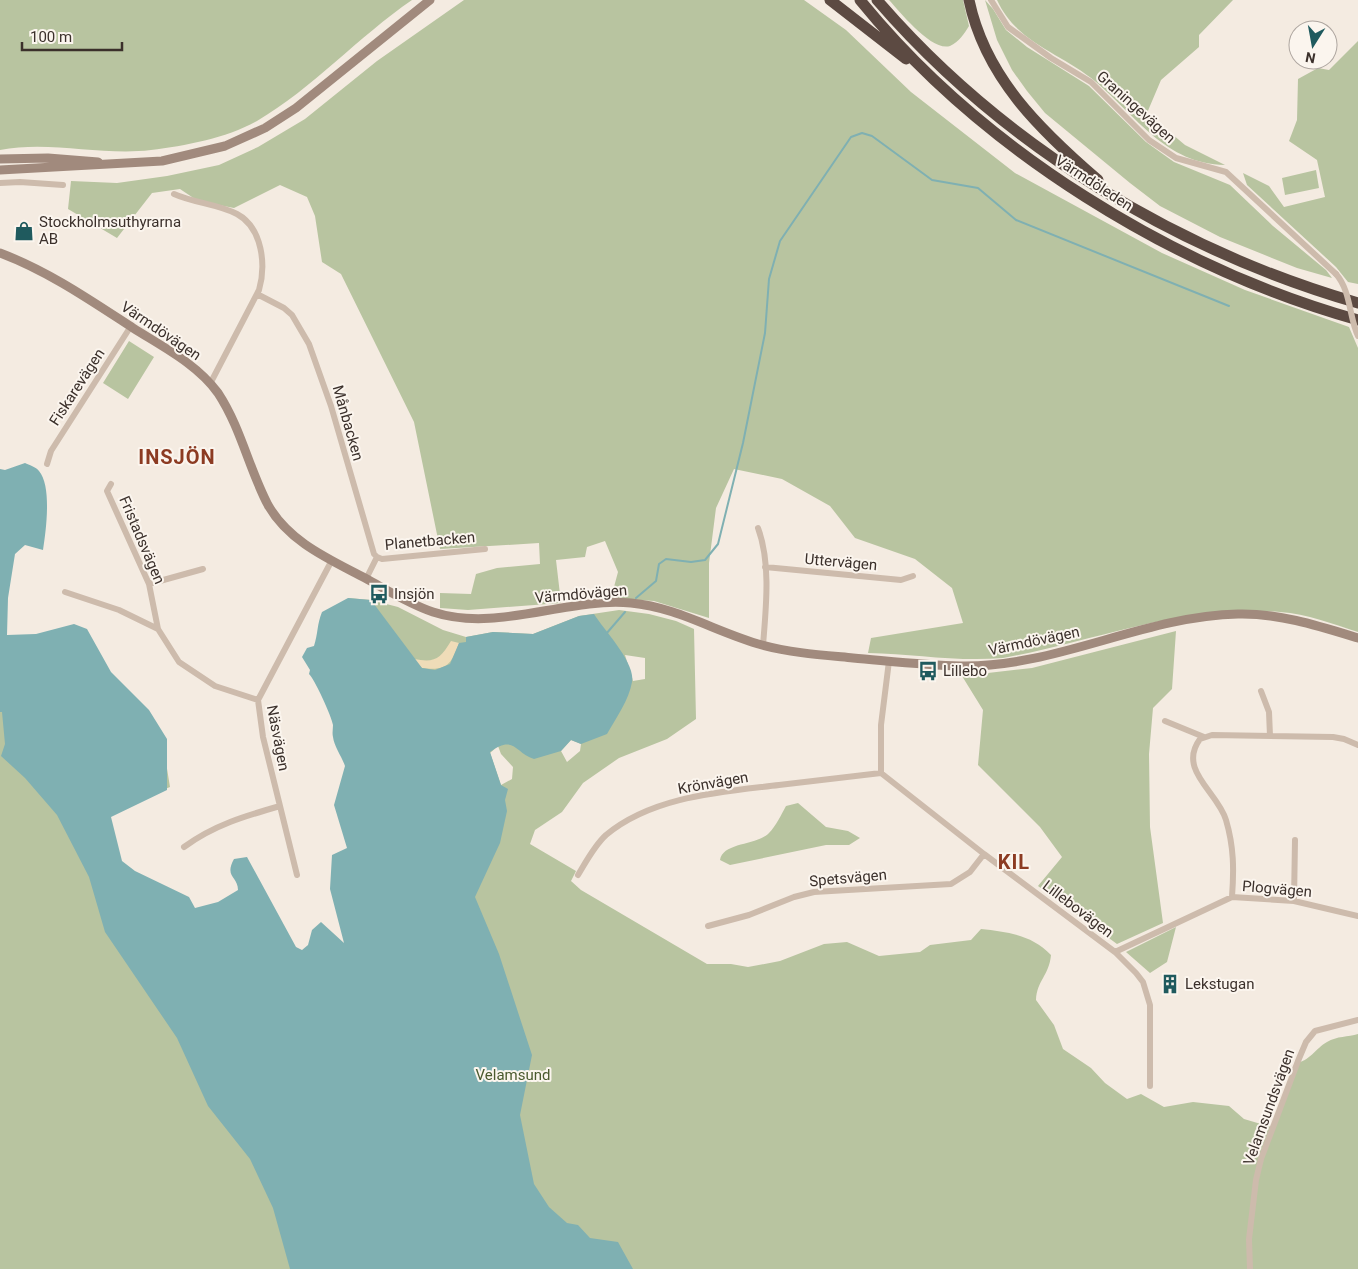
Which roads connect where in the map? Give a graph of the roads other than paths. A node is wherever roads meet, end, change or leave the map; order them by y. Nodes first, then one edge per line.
1 (430, 0) edge
2 (830, 0) edge
3 (860, 0) edge
4 (877, 0) edge
5 (969, 0) edge
6 (991, 0) edge
7 (968, 109) junction
8 (0, 160) edge
9 (108, 163) junction
10 (0, 170) edge
11 (0, 183) edge
12 (64, 185) dead end
13 (174, 194) dead end
14 (1121, 200) junction
15 (0, 253) edge
16 (257, 294) junction
17 (1358, 303) edge
18 (1358, 320) edge
19 (131, 326) junction
20 (1358, 336) edge
21 (210, 384) junction
22 (47, 464) dead end
23 (111, 484) dead end
24 (758, 528) dead end
25 (485, 549) dead end
26 (377, 557) junction
27 (332, 560) junction
28 (765, 567) junction
29 (204, 569) dead end
30 (913, 576) dead end
31 (366, 579) junction
32 (149, 584) junction
33 (65, 592) dead end
34 (158, 629) junction
35 (1358, 638) edge
36 (763, 645) junction
37 (889, 661) junction
38 (1261, 692) dead end
39 (258, 700) junction
40 (1166, 721) dead end
41 (1204, 736) junction
42 (1270, 736) junction
43 (1358, 745) edge
44 (881, 773) junction
45 (280, 806) junction
46 (1295, 840) dead end
47 (184, 847) dead end
48 (984, 854) junction
49 (296, 875) dead end
50 (578, 875) dead end
51 (1232, 897) junction
52 (1294, 900) junction
53 (1358, 916) edge
54 (708, 926) dead end
55 (1116, 952) junction
56 (1358, 1020) edge
57 (1150, 1086) dead end
58 (1250, 1269) edge

1 - 9 main road
2 - 7 highway
3 - 7 highway, Värmdöleden
4 - 14 highway, Värmdöleden
5 - 14 highway
6 - 20 street, Graningevägen, bridge
7 - 18 highway, Värmdöleden
8 - 9 main road
9 - 10 main road
11 - 12 street
13 - 16 street
14 - 17 highway, Värmdöleden
15 - 19 main road, Värmdövägen
16 - 21 street
16 - 26 street, Månbacken
19 - 21 main road, Värmdövägen
19 - 22 street, Fiskarevägen
21 - 27 main road, Värmdövägen
23 - 32 street, Fristadsvägen
24 - 28 street
25 - 26 street, Planetbacken
26 - 31 street
27 - 31 main road, Värmdövägen
27 - 39 street, Näsvägen
28 - 30 street, Uttervägen
28 - 36 street
29 - 32 street
31 - 36 main road, Värmdövägen
32 - 34 street, Fristadsvägen
33 - 34 street
34 - 39 street, Fristadsvägen
35 - 37 main road, Värmdövägen
36 - 37 main road, Värmdövägen
37 - 44 street
38 - 42 street
39 - 45 street, Näsvägen
40 - 41 street
41 - 42 street
41 - 51 street
42 - 43 street
44 - 48 street, Lillebovägen
44 - 50 street, Krönvägen
45 - 47 street
45 - 49 street, Näsvägen
46 - 52 street
48 - 54 street, Spetsvägen
48 - 55 street, Lillebovägen
51 - 52 street, Plogvägen
51 - 55 street, Plogvägen
52 - 53 street, Plogvägen
55 - 57 street, Lillebovägen
56 - 58 street, Velamsundsvägen

